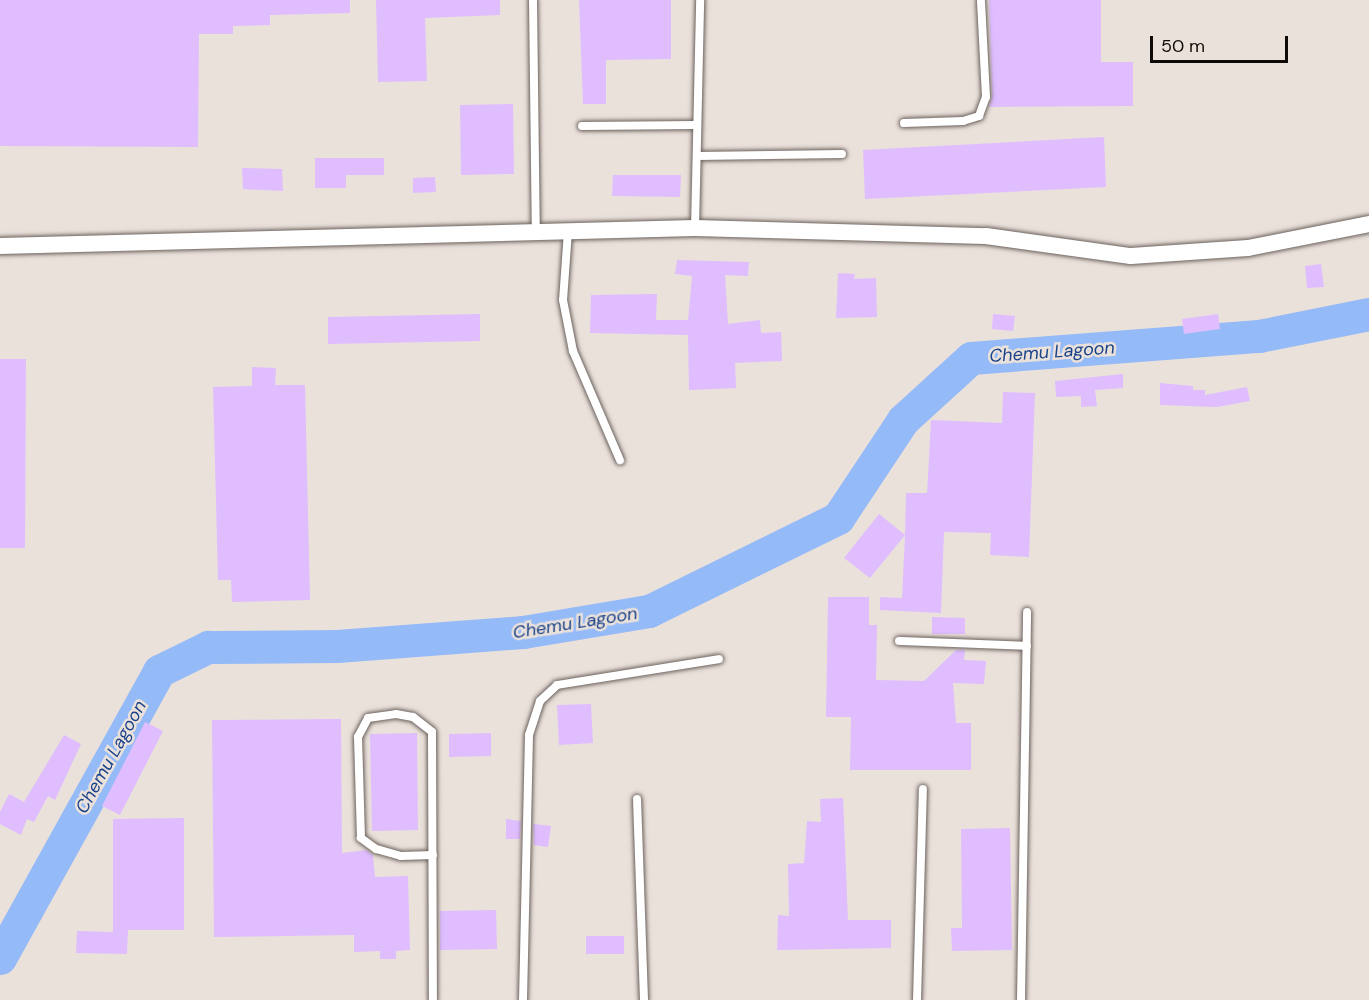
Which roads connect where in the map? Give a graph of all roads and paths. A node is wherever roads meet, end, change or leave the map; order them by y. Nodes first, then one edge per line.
1 (533, 0) edge
2 (700, 0) edge
3 (981, 0) edge
4 (904, 123) dead end
5 (697, 125) junction
6 (582, 126) dead end
7 (842, 154) dead end
8 (697, 156) junction
9 (1369, 224) edge
10 (696, 228) junction
11 (568, 230) junction
12 (536, 231) junction
13 (0, 246) edge
14 (620, 460) dead end
15 (1027, 612) dead end
16 (899, 641) dead end
17 (1027, 646) junction
18 (719, 659) dead end
19 (923, 789) dead end
20 (637, 799) dead end
21 (433, 855) junction
22 (433, 1000) edge
23 (523, 1000) edge
24 (644, 1000) edge
25 (917, 1000) edge
26 (1021, 1000) edge

1 - 12 lane
2 - 5 lane
3 - 4 lane
5 - 6 lane
5 - 8 lane
7 - 8 lane
8 - 10 lane
9 - 10 street
10 - 11 street
11 - 12 street
11 - 14 lane
12 - 13 street
15 - 17 lane
16 - 17 lane
17 - 26 lane
18 - 23 lane
19 - 25 lane
20 - 24 lane
21 - 21 lane
21 - 22 lane

